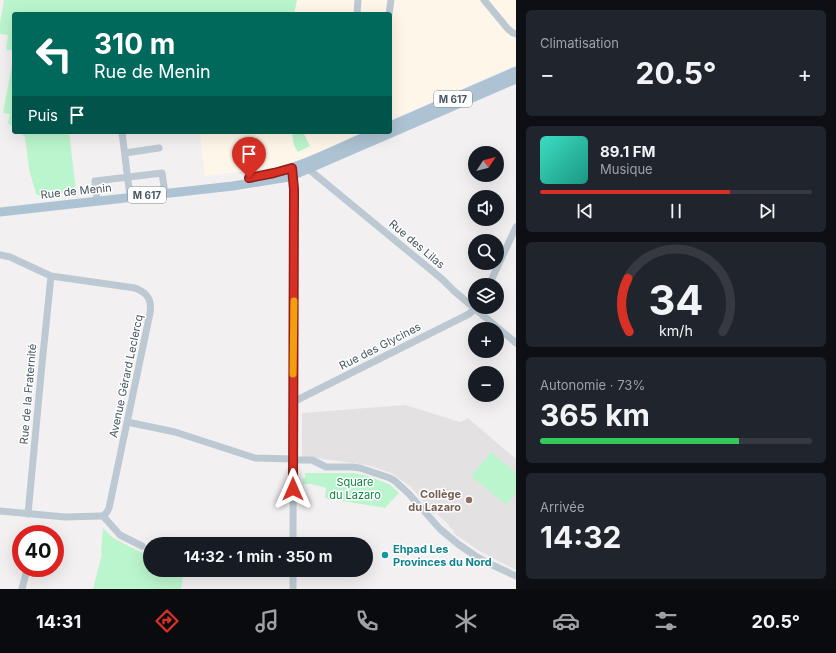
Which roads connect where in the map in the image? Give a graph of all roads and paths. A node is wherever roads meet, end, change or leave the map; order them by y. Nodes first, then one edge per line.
1 (358, 0) edge
2 (390, 0) edge
3 (484, 0) edge
4 (357, 12) edge
5 (389, 12) edge
6 (516, 34) edge
7 (516, 71) edge
8 (516, 79) edge
9 (440, 108) junction
10 (392, 125) edge
11 (392, 129) edge
12 (122, 134) edge
13 (372, 134) edge
14 (380, 134) edge
15 (159, 148) dead end
16 (125, 153) junction
17 (306, 166) junction
18 (293, 172) junction
19 (128, 177) junction
20 (164, 190) junction
21 (130, 194) junction
22 (97, 198) junction
23 (0, 205) edge
24 (0, 212) edge
25 (516, 227) edge
26 (0, 255) edge
27 (51, 276) junction
28 (492, 278) edge
29 (468, 301) edge
30 (469, 314) edge
31 (484, 314) edge
32 (516, 343) edge
33 (293, 402) junction
34 (127, 422) junction
35 (293, 459) junction
36 (0, 511) edge
37 (28, 514) junction
38 (103, 516) junction
39 (293, 537) edge
40 (142, 546) dead end
41 (516, 576) edge
42 (26, 577) edge
43 (293, 577) edge
44 (22, 589) edge
45 (293, 589) edge

1 - 4 street
2 - 5 street
3 - 6 street
7 - 9 main road, Rue de Menin / M 617
8 - 9 main road, Rue de Menin / M 617
9 - 10 main road, Rue de Menin / M 617
9 - 11 main road, Rue de Menin / M 617
12 - 16 street
13 - 17 main road, Rue de Menin / M 617
14 - 17 main road, Rue de Menin / M 617
15 - 16 street
16 - 19 street
17 - 18 main road, Rue de Menin / M 617
17 - 29 street, Rue des Lilas
18 - 20 main road, Rue de Menin / M 617
18 - 33 street
19 - 20 street
19 - 21 street
19 - 22 street
20 - 21 main road, Rue de Menin / M 617
21 - 22 main road, Rue de Menin / M 617
22 - 23 main road, Rue de Menin / M 617
22 - 24 main road, Rue de Menin / M 617
25 - 28 street
26 - 27 street, Avenue Gérard Leclercq
27 - 34 street, Avenue Gérard Leclercq
27 - 37 street, Rue de la Fraternité
30 - 33 street, Rue des Glycines
31 - 32 street, Rue des Lilas
33 - 35 street
34 - 35 street
34 - 38 street, Avenue Gérard Leclercq
35 - 39 street
35 - 41 street
36 - 37 street
37 - 38 street
38 - 40 street
42 - 44 street
43 - 45 street

